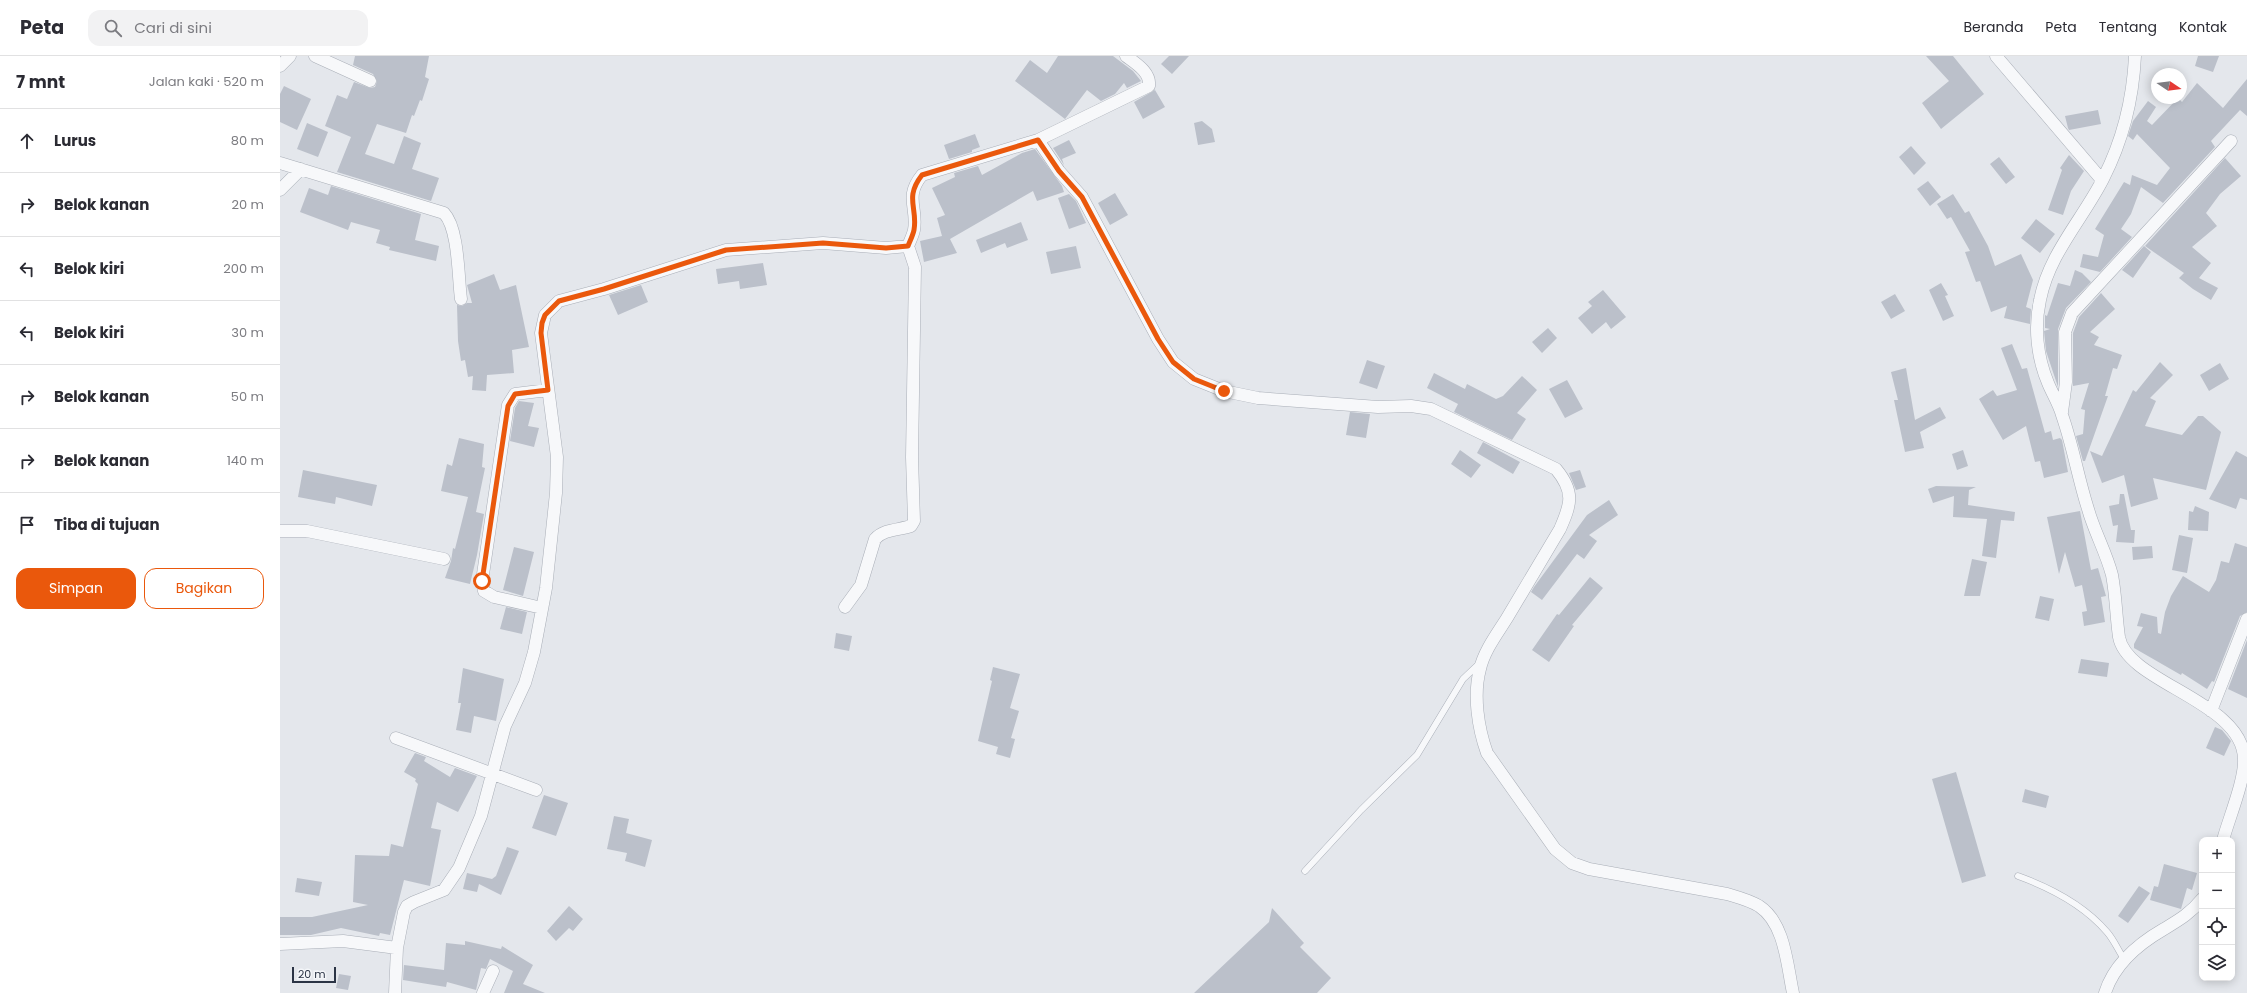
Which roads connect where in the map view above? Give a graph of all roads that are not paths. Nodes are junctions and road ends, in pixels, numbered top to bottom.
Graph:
1 (290, 56) edge
2 (315, 56) edge
3 (1126, 56) edge
4 (1996, 56) edge
5 (2135, 56) edge
6 (280, 66) edge
7 (370, 81) dead end
8 (1038, 140) junction
9 (2231, 141) dead end
10 (280, 163) edge
11 (300, 169) junction
12 (2102, 180) junction
13 (280, 190) edge
14 (908, 246) junction
15 (461, 300) dead end
16 (548, 390) junction
17 (2062, 412) junction
18 (280, 531) edge
19 (444, 559) dead end
20 (845, 607) dead end
21 (542, 608) junction
22 (2247, 619) edge
23 (1482, 661) junction
24 (2210, 711) junction
25 (396, 738) dead end
26 (494, 773) junction
27 (536, 790) dead end
28 (2224, 837) edge
29 (1306, 871) dead end
30 (2018, 876) dead end
31 (2199, 902) edge
32 (280, 944) edge
33 (397, 948) junction
34 (2124, 958) junction
35 (493, 972) dead end
36 (394, 993) edge
37 (483, 993) edge
38 (1793, 993) edge
39 (2105, 993) edge

1 - 6 street
2 - 7 street
3 - 8 street
4 - 12 street
5 - 12 street
8 - 14 street
8 - 23 street
9 - 17 street
10 - 11 street
11 - 13 street
11 - 15 street
12 - 17 street
14 - 16 street
14 - 20 street
16 - 21 street
16 - 21 street
17 - 24 street
18 - 19 street
21 - 26 street
22 - 24 street
23 - 29 lane
23 - 38 street
24 - 28 street
25 - 26 street
26 - 27 street
26 - 33 street
30 - 34 lane
31 - 34 street
32 - 33 street
33 - 36 street
34 - 39 street
35 - 37 street

